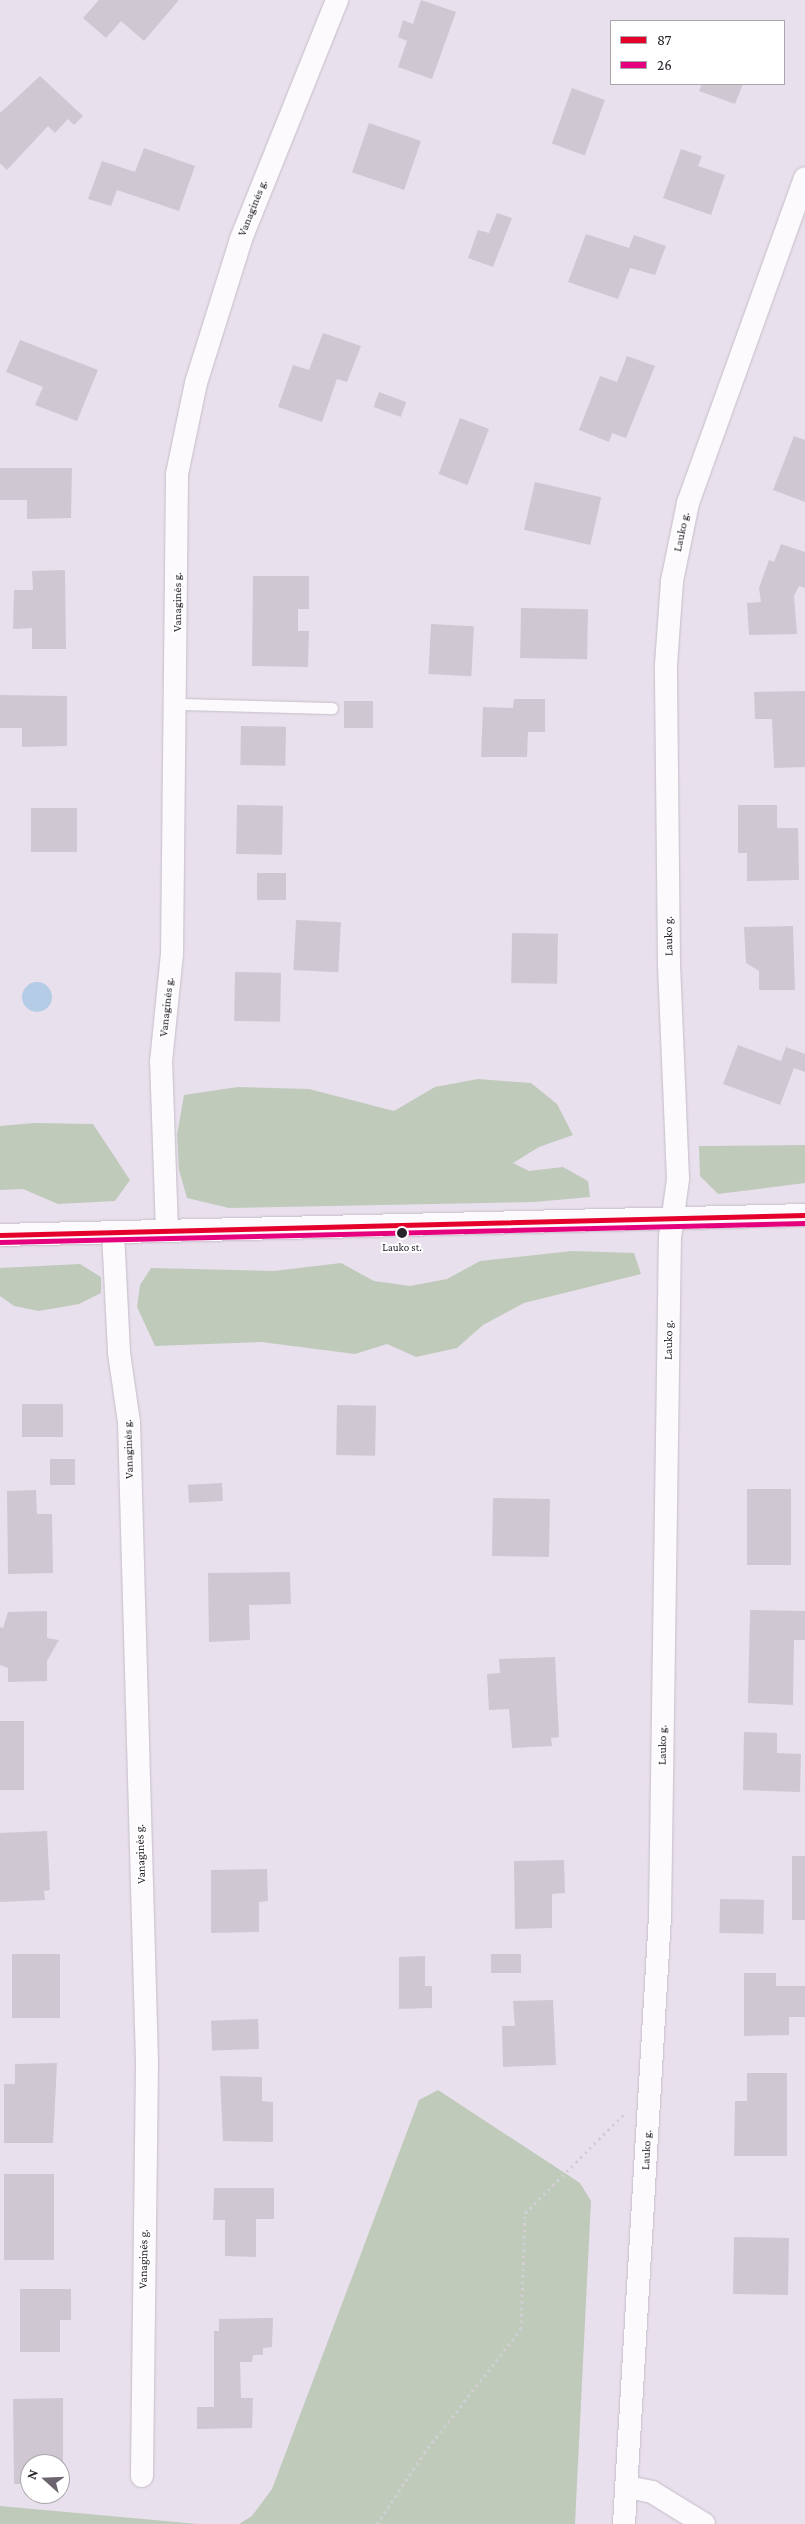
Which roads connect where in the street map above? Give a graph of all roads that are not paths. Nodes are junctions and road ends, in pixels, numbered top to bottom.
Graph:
1 (337, 0) edge
2 (805, 178) edge
3 (178, 704) junction
4 (332, 708) dead end
5 (805, 1215) edge
6 (675, 1218) junction
7 (167, 1231) junction
8 (113, 1234) junction
9 (0, 1235) edge
10 (142, 2476) dead end
11 (627, 2487) junction
12 (624, 2524) edge
13 (704, 2524) edge

1 - 3 street, Vanaginės g.
2 - 6 street, Lauko g.
3 - 4 lane
3 - 7 street, Vanaginės g.
5 - 6 street
6 - 7 street
6 - 11 street, Lauko g.
7 - 8 street
8 - 9 street
8 - 10 street, Vanaginės g.
11 - 12 street, Lauko g.
11 - 13 street

